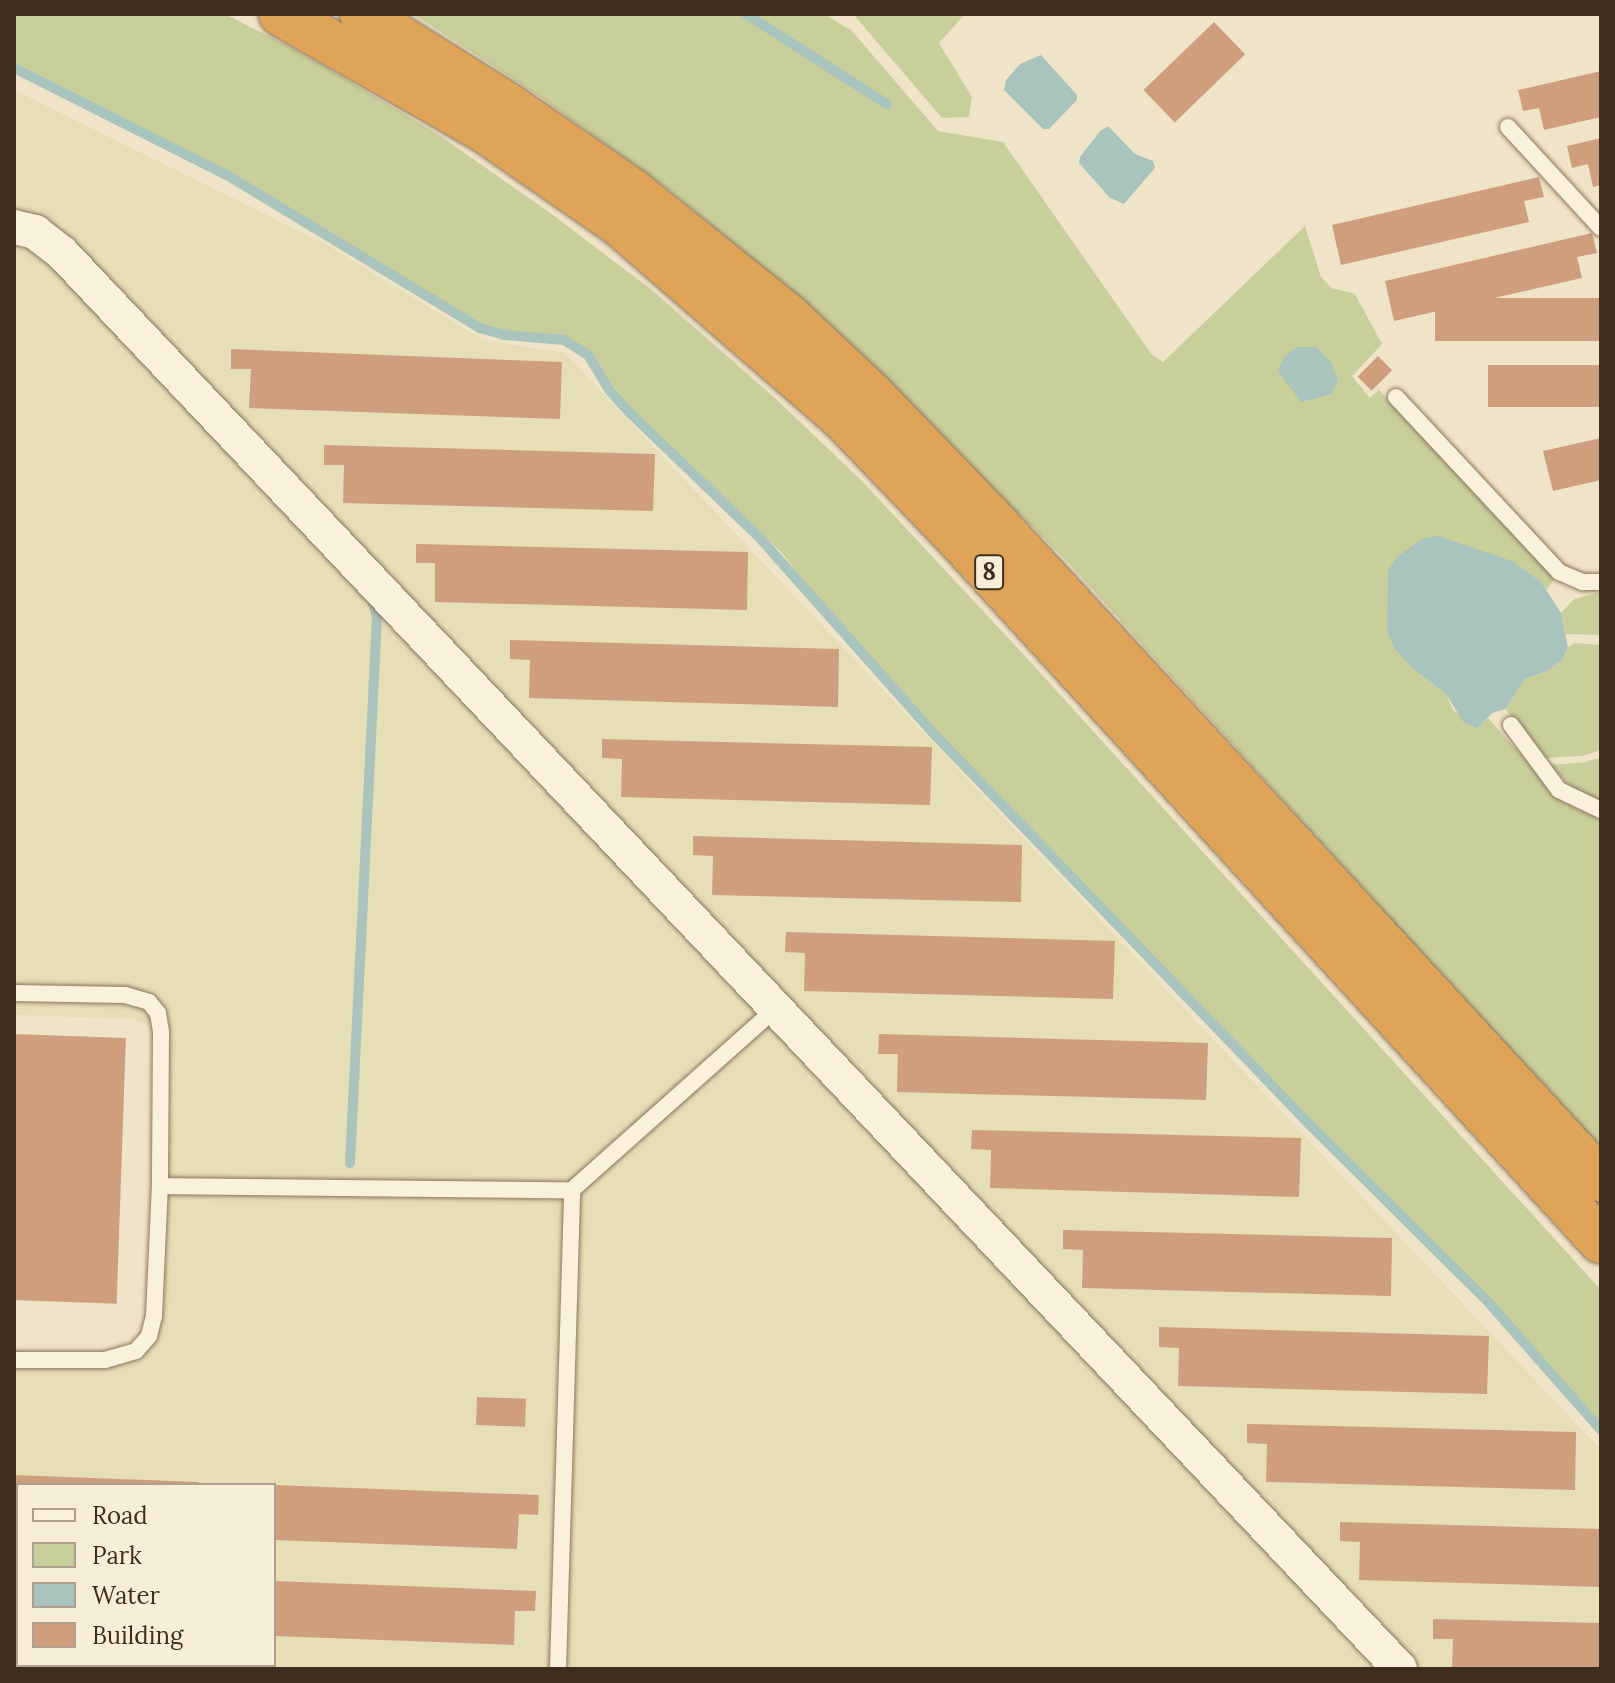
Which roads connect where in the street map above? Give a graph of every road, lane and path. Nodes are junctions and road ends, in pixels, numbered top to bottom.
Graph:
1 (281, 14) edge
2 (362, 14) edge
3 (1508, 127) dead end
4 (14, 227) edge
5 (1601, 228) edge
6 (1396, 397) dead end
7 (1601, 582) edge
8 (1511, 725) dead end
9 (1601, 810) edge
10 (14, 993) edge
11 (775, 1009) junction
12 (1601, 1180) edge
13 (160, 1186) junction
14 (572, 1190) junction
15 (1601, 1241) edge
16 (14, 1360) edge
17 (558, 1669) edge
18 (1400, 1669) edge

1 - 15 highway, 8
2 - 12 highway, 8
3 - 5 lane
4 - 11 street
6 - 7 lane
8 - 9 lane
10 - 13 lane
11 - 14 lane
11 - 18 street
13 - 14 lane
13 - 16 lane
14 - 17 lane

